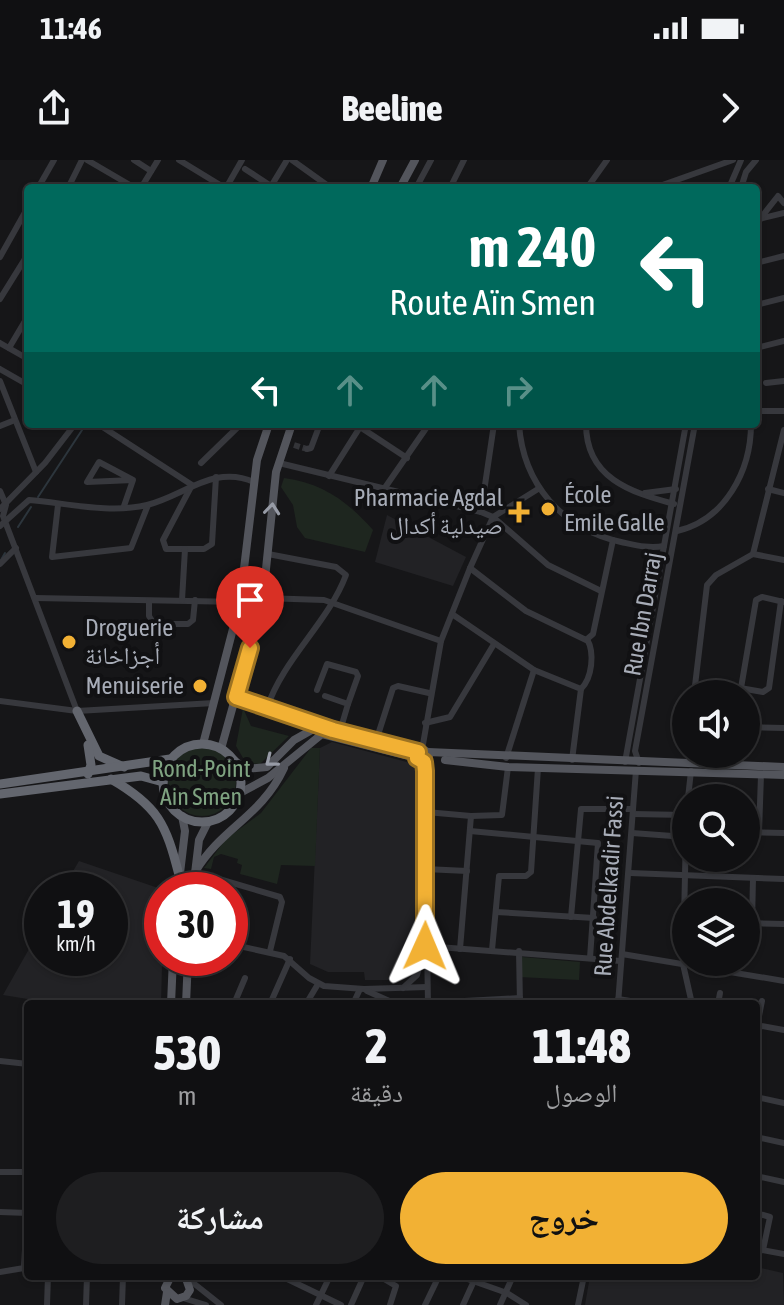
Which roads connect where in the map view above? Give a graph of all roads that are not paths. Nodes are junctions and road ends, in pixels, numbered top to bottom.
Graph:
1 (54, 160) edge
2 (85, 160) edge
3 (134, 160) edge
4 (158, 160) edge
5 (179, 160) edge
6 (289, 160) edge
7 (383, 160) edge
8 (415, 160) edge
9 (431, 160) edge
10 (464, 160) edge
11 (607, 160) edge
12 (738, 160) edge
13 (756, 160) edge
14 (188, 162) edge
15 (241, 163) edge
16 (749, 167) junction
17 (151, 171) junction
18 (681, 178) junction
19 (40, 184) edge
20 (70, 184) edge
21 (130, 184) edge
22 (141, 184) edge
23 (219, 184) edge
24 (228, 184) edge
25 (268, 184) edge
26 (274, 184) edge
27 (325, 184) edge
28 (373, 184) edge
29 (402, 184) edge
30 (418, 184) edge
31 (452, 184) edge
32 (590, 184) edge
33 (665, 184) edge
34 (680, 184) edge
35 (730, 184) edge
36 (742, 184) edge
37 (784, 203) edge
38 (784, 213) edge
39 (24, 214) edge
40 (760, 218) edge
41 (760, 219) edge
42 (784, 256) edge
43 (0, 257) edge
44 (24, 260) edge
45 (760, 262) edge
46 (784, 298) edge
47 (0, 299) edge
48 (760, 304) edge
49 (24, 322) edge
50 (19, 330) junction
51 (24, 333) edge
52 (784, 341) edge
53 (0, 343) edge
54 (760, 347) edge
55 (9, 348) junction
56 (24, 357) edge
57 (0, 369) edge
58 (0, 381) edge
59 (784, 381) edge
60 (24, 383) edge
61 (766, 383) dead end
62 (760, 411) edge
63 (784, 411) edge
64 (15, 420) junction
65 (0, 426) edge
66 (72, 428) edge
67 (104, 428) edge
68 (237, 428) edge
69 (268, 428) edge
70 (291, 428) edge
71 (318, 428) edge
72 (360, 428) edge
73 (364, 428) edge
74 (426, 428) edge
75 (493, 428) edge
76 (520, 428) edge
77 (587, 428) edge
78 (685, 428) edge
79 (694, 428) edge
80 (751, 428) edge
81 (784, 430) edge
82 (307, 449) dead end
83 (407, 458) junction
84 (201, 463) dead end
85 (279, 463) junction
86 (36, 472) junction
87 (329, 476) junction
88 (216, 477) junction
89 (133, 480) junction
90 (254, 482) junction
91 (192, 485) junction
92 (674, 488) junction
93 (384, 489) junction
94 (538, 489) junction
95 (768, 489) junction
96 (683, 490) junction
97 (0, 491) edge
98 (645, 493) junction
99 (784, 493) edge
100 (671, 503) junction
101 (58, 505) junction
102 (148, 505) junction
103 (124, 506) junction
104 (681, 506) junction
105 (481, 512) junction
106 (2, 515) edge
107 (493, 517) junction
108 (677, 531) junction
109 (613, 540) junction
110 (663, 546) junction
111 (16, 548) junction
112 (673, 548) junction
113 (185, 549) junction
114 (653, 549) junction
115 (268, 554) junction
116 (753, 554) junction
117 (661, 556) junction
118 (672, 558) junction
119 (784, 560) edge
120 (0, 564) edge
121 (470, 568) junction
122 (601, 591) junction
123 (35, 598) junction
124 (263, 598) junction
125 (182, 600) junction
126 (195, 600) junction
127 (149, 601) junction
128 (783, 601) edge
129 (240, 602) junction
130 (333, 603) junction
131 (452, 614) junction
132 (648, 630) junction
133 (658, 632) junction
134 (587, 639) junction
135 (441, 641) junction
136 (494, 644) junction
137 (534, 670) junction
138 (696, 680) edge
139 (742, 680) edge
140 (581, 689) junction
141 (317, 690) dead end
142 (760, 692) edge
143 (429, 693) junction
144 (325, 696) dead end
145 (236, 697) junction
146 (0, 701) edge
147 (214, 703) junction
148 (348, 704) junction
149 (267, 708) junction
150 (77, 711) junction
151 (632, 719) junction
152 (641, 720) junction
153 (425, 723) junction
154 (760, 727) edge
155 (784, 728) edge
156 (336, 730) junction
157 (376, 741) junction
158 (203, 744) junction
159 (221, 749) junction
160 (423, 755) junction
161 (170, 759) junction
162 (233, 759) junction
163 (572, 760) junction
164 (507, 762) junction
165 (625, 762) junction
166 (672, 764) edge
167 (285, 765) junction
168 (760, 766) edge
169 (638, 767) junction
170 (784, 767) edge
171 (538, 768) junction
172 (720, 768) edge
173 (127, 769) junction
174 (88, 774) junction
175 (761, 775) junction
176 (784, 775) edge
177 (111, 779) junction
178 (163, 782) junction
179 (0, 784) edge
180 (240, 793) junction
181 (0, 794) edge
182 (760, 796) edge
183 (426, 812) junction
184 (633, 812) junction
185 (672, 814) edge
186 (182, 816) junction
187 (471, 816) junction
188 (208, 822) junction
189 (470, 831) junction
190 (760, 832) edge
191 (632, 833) junction
192 (784, 833) edge
193 (534, 836) junction
194 (672, 836) edge
195 (576, 840) junction
196 (425, 869) junction
197 (467, 871) junction
198 (178, 872) edge
199 (179, 872) edge
200 (195, 872) joint
201 (684, 872) edge
202 (630, 873) junction
203 (684, 875) junction
204 (753, 878) junction
205 (784, 879) edge
206 (248, 888) edge
207 (684, 888) edge
208 (752, 888) edge
209 (496, 912) junction
210 (571, 917) junction
211 (594, 918) junction
212 (760, 923) edge
213 (784, 924) edge
214 (425, 946) junction
215 (248, 947) edge
216 (460, 949) junction
217 (492, 950) junction
218 (270, 951) junction
219 (519, 951) junction
220 (590, 958) junction
221 (622, 958) junction
222 (290, 959) junction
223 (672, 963) edge
224 (172, 976) edge
225 (187, 976) edge
226 (686, 976) edge
227 (754, 976) edge
228 (245, 978) dead end
229 (784, 981) edge
230 (318, 984) junction
231 (427, 987) junction
232 (403, 988) junction
233 (362, 989) junction
234 (720, 993) dead end
235 (171, 1000) edge
236 (186, 1000) edge
237 (236, 1000) edge
238 (272, 1000) edge
239 (308, 1000) edge
240 (355, 1000) edge
241 (387, 1000) edge
242 (428, 1000) edge
243 (520, 1000) edge
244 (618, 1000) edge
245 (691, 1000) edge
246 (719, 1000) edge
247 (762, 1001) dead end
248 (760, 1011) edge
249 (760, 1026) edge
250 (784, 1030) edge
251 (0, 1061) edge
252 (24, 1064) edge
253 (760, 1098) edge
254 (784, 1103) edge
255 (760, 1138) edge
256 (784, 1143) edge
257 (0, 1172) edge
258 (24, 1172) edge
259 (760, 1177) edge
260 (784, 1182) edge
261 (0, 1212) edge
262 (24, 1213) edge
263 (760, 1214) edge
264 (760, 1249) edge
265 (784, 1254) edge
266 (24, 1268) edge
267 (0, 1272) edge
268 (48, 1280) edge
269 (87, 1280) edge
270 (123, 1280) edge
271 (168, 1280) edge
272 (187, 1280) edge
273 (190, 1280) edge
274 (295, 1280) edge
275 (328, 1280) edge
276 (362, 1280) edge
277 (386, 1280) edge
278 (437, 1280) edge
279 (467, 1280) edge
280 (512, 1280) edge
281 (583, 1280) edge
282 (473, 1283) junction
283 (167, 1292) junction
284 (507, 1293) junction
285 (320, 1295) junction
286 (182, 1301) edge
287 (47, 1305) edge
288 (86, 1305) edge
289 (122, 1305) edge
290 (165, 1305) edge
291 (206, 1305) edge
292 (221, 1305) edge
293 (316, 1305) edge
294 (341, 1305) edge
295 (351, 1305) edge
296 (390, 1305) edge
297 (425, 1305) edge
298 (463, 1305) edge
299 (500, 1305) edge
300 (526, 1305) edge
301 (578, 1305) edge

1 - 19 street
2 - 20 street
2 - 21 street
3 - 17 street
4 - 17 street
5 - 14 street
6 - 26 street
6 - 27 street
7 - 28 main road
8 - 29 main road
9 - 30 street
10 - 31 street
11 - 32 street
12 - 16 street
12 - 18 street
12 - 35 street
13 - 16 street
14 - 23 street
15 - 24 street
15 - 25 street
16 - 36 street
17 - 22 street
18 - 33 street
18 - 34 street
37 - 40 street
38 - 41 street
39 - 43 street
42 - 45 street
44 - 47 street
46 - 48 street
49 - 50 street
50 - 51 street
50 - 55 street
52 - 54 street
53 - 55 street
55 - 56 street
57 - 60 street
58 - 64 street
59 - 61 street
62 - 63 street
64 - 65 street
64 - 86 street
66 - 86 street
67 - 91 street
68 - 84 street
69 - 90 main road
70 - 85 main road
71 - 82 street
72 - 87 street
73 - 83 street
74 - 83 street
75 - 105 street
76 - 94 street
77 - 98 street
78 - 92 street, Rue Ibn Darraj
79 - 96 street, Rue Ibn Darraj
80 - 108 street
81 - 95 street
83 - 93 street
85 - 87 street
115 -> 85 main road
86 - 106 street
87 - 93 street
88 - 90 street
88 - 91 street
88 - 113 street
89 - 89 street
89 - 103 street
90 - 129 main road
91 - 102 street
91 - 113 street
92 - 96 street
92 - 98 street
92 - 100 street, Rue Ibn Darraj
93 - 105 street
94 - 107 street
94 - 109 street
95 - 99 street
95 - 116 street
96 - 104 street, Rue Ibn Darraj
97 - 106 street
98 - 100 street
100 - 104 street
100 - 110 street, Rue Ibn Darraj
101 - 102 street
101 - 103 street
101 - 106 street
102 - 103 street
104 - 108 street, Rue Ibn Darraj
105 - 107 street
106 - 111 street
107 - 121 street
107 - 122 street
108 - 112 street, Rue Ibn Darraj
109 - 114 street
109 - 122 street
110 - 112 street
110 - 114 street
110 - 117 street, Rue Ibn Darraj
111 - 120 street
111 - 123 street
112 - 118 street, Rue Ibn Darraj
113 - 125 street
114 - 117 street
115 - 124 main road
115 - 130 street
116 - 119 street
116 - 138 street
117 - 118 street
117 - 132 street, Rue Ibn Darraj
118 - 133 street, Rue Ibn Darraj
121 - 131 street
121 - 134 street
122 - 134 street
123 - 127 street
123 - 150 street
124 - 130 street
124 - 145 main road
125 - 126 street
125 - 127 street
126 - 127 street
126 - 129 street
128 - 139 street
128 - 142 street
129 - 147 main road
130 - 135 street
130 - 149 street
131 - 135 street
131 - 136 street
132 - 133 street
132 - 151 street, Rue Ibn Darraj
133 - 152 street, Rue Ibn Darraj
134 - 140 street
135 - 143 street
136 - 137 street
136 - 153 street
137 - 140 street
137 - 164 street
140 - 163 street
141 - 148 street
143 - 153 street
143 - 157 street
144 - 148 street
145 - 149 street
145 - 159 main road
146 - 150 street
147 - 150 street
147 - 158 main road
148 - 156 street
149 - 156 street
150 - 173 highway
150 - 174 highway
151 - 152 street
151 - 165 street, Rue Ibn Darraj
152 - 169 street, Rue Ibn Darraj
153 - 160 street
154 - 155 street
156 - 157 main road
156 -> 162 main road
157 - 160 main road
158 - 159 highway
158 - 161 highway
159 - 162 highway
160 - 164 main road
160 - 167 main road
160 - 183 street
161 - 173 highway
161 - 178 highway
162 - 180 highway
163 - 164 main road
163 - 165 main road
164 - 171 main road
164 - 187 street
165 - 169 main road
166 - 169 main road
167 - 180 main road
167 - 200 main road
168 - 170 main road
169 - 171 main road
169 - 184 street, Rue Abdelkadir Fassi
171 - 193 street
172 - 175 main road
173 - 174 highway
174 - 179 highway
175 - 176 main road
175 - 182 street
177 - 178 highway
177 - 181 highway
177 - 198 highway
178 - 186 highway
180 - 188 highway
183 - 187 street
183 - 196 street
184 - 185 street
184 - 191 street, Rue Abdelkadir Fassi
184 - 195 street
186 - 188 highway
186 - 199 main road
187 - 189 street
188 - 200 main road
189 - 193 street
189 - 197 street
190 - 192 street
191 - 194 street
191 - 202 street, Rue Abdelkadir Fassi
193 - 195 street
193 - 209 street
195 - 210 street
195 - 211 street
196 - 197 street
196 - 214 street
197 - 216 street
201 - 203 street
202 - 203 street
202 - 221 street, Rue Abdelkadir Fassi
203 - 204 street
203 - 207 street
204 - 205 street
204 - 208 street
206 - 218 street
209 - 210 street
209 - 217 street
210 - 211 street
211 - 220 street
212 - 213 street
214 - 216 street
214 - 231 street
214 - 232 street
215 - 218 street
216 - 217 street
217 - 219 street
218 - 222 street
219 - 220 street
219 - 243 street
220 - 221 street
221 - 223 street
221 - 244 street, Rue Abdelkadir Fassi
222 - 230 street
222 - 238 street
224 - 235 main road
225 - 236 main road
226 - 245 street
227 - 229 street
228 - 237 street
230 - 233 street
230 - 239 street
231 - 232 street
231 - 242 street
232 - 233 street
233 - 240 street
233 - 241 street
234 - 246 street
247 - 248 street
249 - 250 street
251 - 252 street
253 - 254 street
255 - 256 street
257 - 258 street
259 - 260 street
261 - 262 street
263 - 264 street
264 - 265 street
266 - 267 street
268 - 287 street
269 - 288 street
270 - 289 street
271 - 283 main road
272 - 286 main road
273 - 292 street
274 - 285 street
275 - 285 street
276 - 295 street
277 - 296 street
278 - 297 street
279 - 282 street
280 - 284 street
281 - 301 street
282 - 284 street
282 - 298 street
283 - 286 main road
283 - 290 main road
284 - 299 street
284 - 300 street
285 - 293 street
285 - 294 street
286 - 291 street

